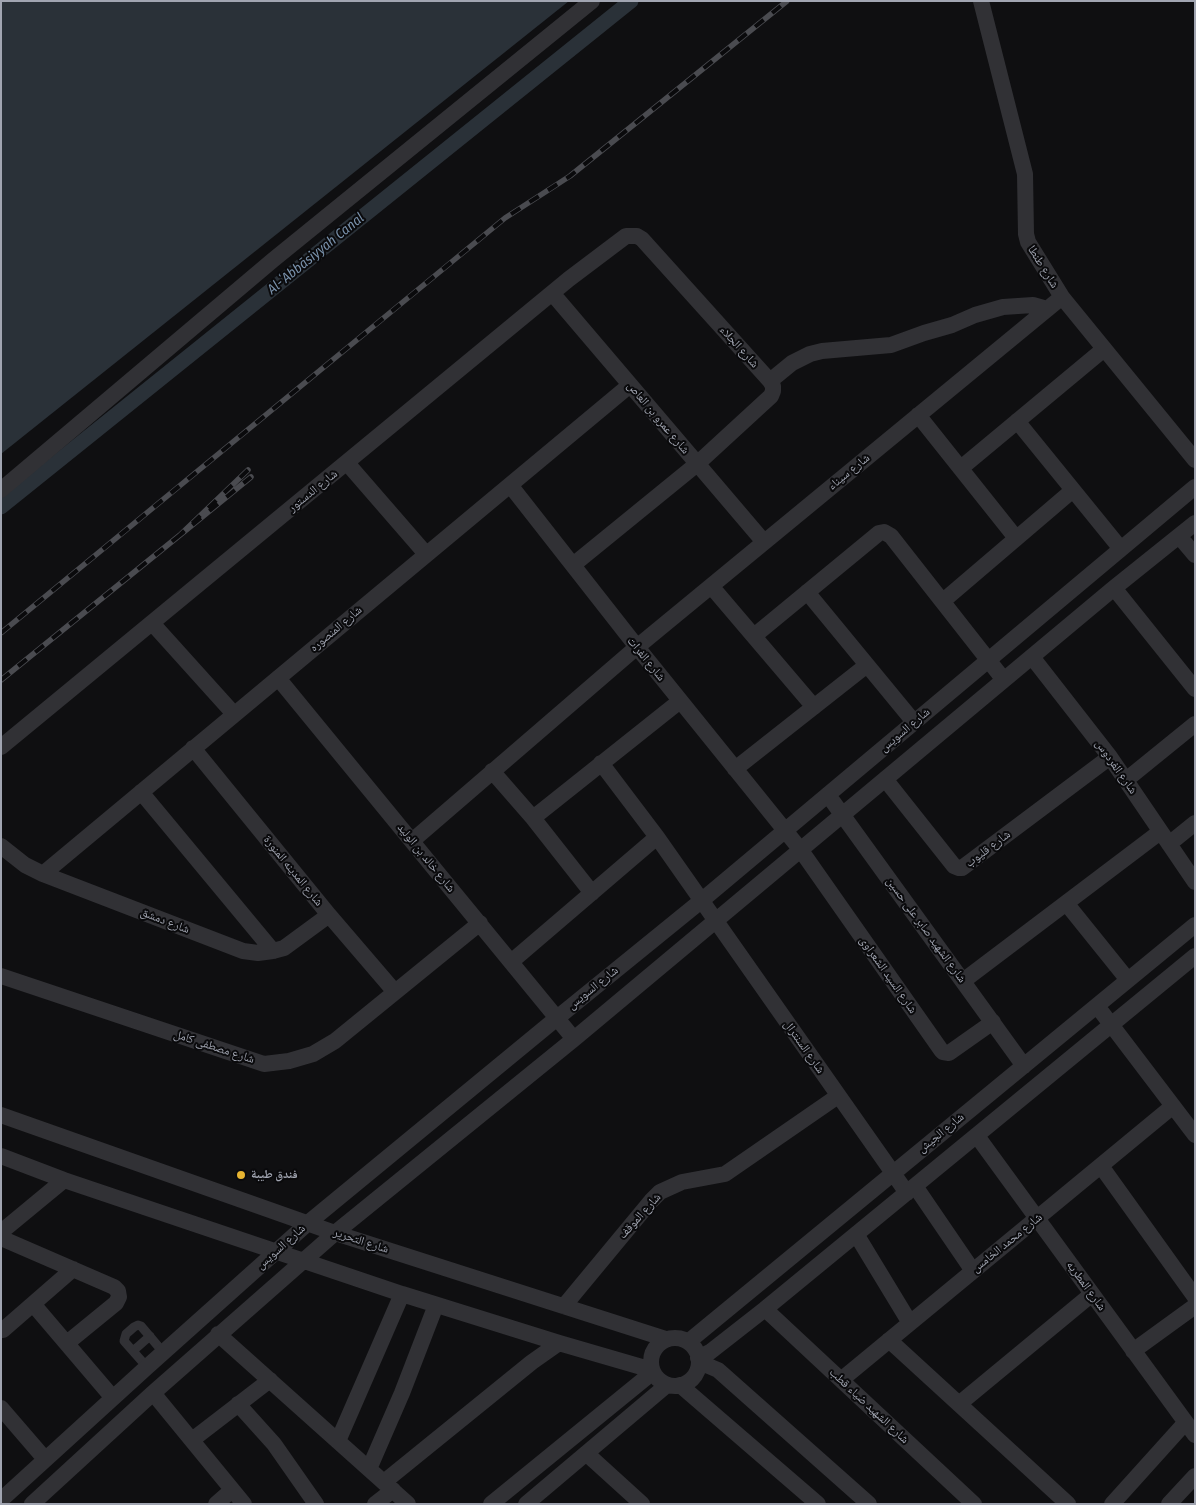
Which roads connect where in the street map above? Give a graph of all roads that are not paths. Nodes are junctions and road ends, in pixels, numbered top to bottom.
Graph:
1 (592, 1) edge
2 (981, 1) edge
3 (626, 236) joint
4 (552, 293) junction
5 (1062, 297) junction
6 (1046, 310) junction
7 (1104, 349) junction
8 (770, 381) junction
9 (630, 385) junction
10 (918, 415) junction
11 (1017, 421) junction
12 (1195, 460) edge
13 (347, 463) junction
14 (697, 464) junction
15 (961, 468) junction
16 (510, 485) junction
17 (1195, 487) edge
18 (1, 490) edge
19 (1073, 490) junction
20 (1195, 523) edge
21 (1179, 536) junction
22 (1016, 538) junction
23 (764, 542) junction
24 (1121, 549) junction
25 (426, 554) junction
26 (1195, 555) edge
27 (573, 565) junction
28 (711, 586) junction
29 (1114, 588) junction
30 (807, 592) junction
31 (943, 601) junction
32 (152, 623) junction
33 (754, 636) junction
34 (637, 647) junction
35 (1032, 657) junction
36 (988, 660) junction
37 (867, 665) junction
38 (278, 678) junction
39 (1004, 680) junction
40 (1195, 689) edge
41 (680, 700) junction
42 (814, 707) junction
43 (234, 714) junction
44 (914, 722) junction
45 (1195, 724) edge
46 (1, 747) edge
47 (193, 748) junction
48 (1110, 757) junction
49 (601, 763) junction
50 (735, 769) junction
51 (492, 772) junction
52 (885, 779) junction
53 (1126, 780) junction
54 (141, 792) junction
55 (828, 795) junction
56 (842, 814) junction
57 (533, 818) junction
58 (1195, 824) edge
59 (785, 830) junction
60 (657, 837) junction
61 (1165, 838) junction
62 (412, 841) junction
63 (1, 846) edge
64 (800, 850) junction
65 (43, 874) junction
66 (1195, 882) edge
67 (592, 893) junction
68 (701, 900) junction
69 (1066, 903) junction
70 (329, 915) junction
71 (715, 920) junction
72 (480, 924) junction
73 (1195, 925) edge
74 (273, 952) junction
75 (1195, 956) edge
76 (511, 962) junction
77 (1, 976) edge
78 (1128, 980) junction
79 (963, 981) junction
80 (396, 992) junction
81 (1097, 1006) junction
82 (556, 1018) junction
83 (993, 1022) junction
84 (1111, 1025) junction
85 (574, 1039) junction
86 (1024, 1066) junction
87 (838, 1096) junction
88 (1173, 1106) junction
89 (1, 1116) edge
90 (1195, 1135) edge
91 (976, 1136) junction
92 (1, 1156) edge
93 (1101, 1166) junction
94 (893, 1173) junction
95 (64, 1180) junction
96 (911, 1190) junction
97 (1037, 1219) junction
98 (308, 1223) junction
99 (1, 1232) edge
100 (335, 1233) junction
101 (856, 1234) junction
102 (1, 1238) edge
103 (276, 1252) junction
104 (303, 1261) junction
105 (72, 1269) junction
106 (973, 1271) junction
107 (402, 1294) junction
108 (1092, 1294) junction
109 (1195, 1297) edge
110 (33, 1304) junction
111 (436, 1305) junction
112 (564, 1306) junction
113 (1195, 1306) edge
114 (764, 1309) junction
115 (910, 1323) junction
116 (3, 1330) dead end
117 (218, 1334) junction
118 (150, 1336) junction
119 (666, 1339) junction
120 (889, 1340) junction
121 (688, 1342) junction
122 (66, 1343) junction
123 (559, 1344) junction
124 (133, 1350) junction
125 (1133, 1351) junction
126 (164, 1352) junction
127 (699, 1360) junction
128 (147, 1367) junction
129 (179, 1370) junction
130 (652, 1371) junction
131 (270, 1380) junction
132 (841, 1380) junction
133 (674, 1385) junction
134 (152, 1393) junction
135 (113, 1398) junction
136 (238, 1404) junction
137 (959, 1404) junction
138 (1, 1408) edge
139 (1190, 1429) edge
140 (192, 1440) junction
141 (338, 1441) junction
142 (587, 1454) junction
143 (45, 1459) junction
144 (370, 1469) junction
145 (1195, 1476) edge
146 (388, 1486) junction
147 (232, 1490) junction
148 (1, 1500) edge
149 (32, 1504) edge
150 (216, 1504) edge
151 (244, 1504) edge
152 (316, 1504) edge
153 (375, 1504) edge
154 (408, 1504) edge
155 (491, 1504) edge
156 (526, 1504) edge
157 (642, 1504) edge
158 (818, 1504) edge
159 (869, 1504) edge
160 (974, 1504) edge
161 (1068, 1504) edge
162 (1112, 1504) edge
163 (1168, 1504) edge

1 - 18 street
2 - 5 street, شارع طنطا
3 - 4 street, شارع الدستور
3 - 8 street, شارع الجلاء
4 - 9 street, شارع عمرو بن العاص
4 - 13 street, شارع الدستور
5 - 6 street, شارع سيناء
5 - 7 street, شارع طنطا
6 - 8 street
6 - 10 street, شارع سيناء
7 - 11 street
7 - 12 street, شارع طنطا
8 - 14 street
9 - 14 street, شارع عمرو بن العاص
9 - 16 street, شارع المنصوره
10 - 15 street
10 - 23 street, شارع سيناء
11 - 15 street
11 - 19 street
13 - 25 street
13 - 32 street, شارع الدستور
14 - 23 street, شارع عمرو بن العاص
14 - 27 street
15 - 22 street
16 - 25 street, شارع المنصوره
16 - 27 street, شارع الفرات
17 - 24 street, شارع السويس
19 - 22 street
19 - 24 street
20 - 21 street, شارع السويس
21 - 26 street
21 - 29 street, شارع السويس
22 - 31 street
23 - 28 street, شارع سيناء
24 - 36 street, شارع السويس
25 - 38 street, شارع المنصوره
27 - 34 street, شارع الفرات
28 - 33 street
28 - 34 street, شارع سيناء
29 - 35 street, شارع السويس
29 - 40 street
30 - 31 street
30 - 33 street
30 - 37 street
31 - 36 street
32 - 43 street
32 - 46 street, شارع الدستور
33 - 42 street
34 - 41 street, شارع الفرات
34 - 51 street, شارع سيناء
35 - 39 street, شارع السويس
35 - 48 street, شارع الفردوس
36 - 39 street
36 - 44 street, شارع السويس
37 - 42 street
37 - 44 street
38 - 43 street, شارع المنصوره
38 - 62 street, شارع خالد بن الوليد
39 - 52 street, شارع السويس
41 - 49 street
41 - 50 street, شارع الفرات
42 - 50 street
43 - 47 street, شارع المنصوره
44 - 55 street, شارع السويس
45 - 53 street
47 - 54 street, شارع المنصوره
47 - 70 street, شارع المدينه المنورة
48 - 52 street, شارع قليوب
48 - 53 street, شارع الفردوس
49 - 57 street
49 - 60 street, شارع السنترال
50 - 59 street, شارع الفرات
51 - 57 street
51 - 62 street, شارع سيناء
52 - 56 street, شارع السويس
53 - 61 street, شارع الفردوس
54 - 65 street, شارع المنصوره
54 - 74 street
55 - 56 street, شارع الشهيد صابر على حسين
55 - 59 street, شارع السويس
56 - 64 street, شارع السويس
56 - 79 street, شارع الشهيد صابر على حسين
57 - 67 street
58 - 61 street
59 - 64 street, شارع السيد الشعراوى
59 - 68 street, شارع السويس
60 - 67 street
60 - 68 street, شارع السنترال
61 - 66 street, شارع الفردوس
61 - 69 street
62 - 72 street, شارع خالد بن الوليد
63 - 65 street, شارع دمشق
64 - 71 street, شارع السويس
64 - 83 street, شارع السيد الشعراوى
65 - 74 street, شارع دمشق
67 - 76 street
68 - 71 street, شارع السنترال
68 - 82 street, شارع السويس
69 - 78 street
69 - 79 street
70 - 74 street, شارع دمشق
70 - 80 street, شارع المدينه المنورة
71 - 85 street, شارع السويس
71 - 87 street, شارع السنترال
72 - 76 street, شارع خالد بن الوليد
72 - 80 street, شارع مصطفى كامل
73 - 78 street, شارع الجيش
75 - 84 street, شارع الجيش
76 - 82 street, شارع خالد بن الوليد
77 - 80 street, شارع مصطفى كامل
78 - 81 street, شارع الجيش
79 - 83 street, شارع الشهيد صابر على حسين
81 - 84 street
81 - 86 street, شارع الجيش
82 - 85 street, شارع خالد بن الوليد
82 - 98 street, شارع السويس
83 - 86 street, شارع الشهيد صابر على حسين
84 - 88 street
84 - 91 street, شارع الجيش
85 - 100 street, شارع السويس
86 - 94 street, شارع الجيش
87 - 94 street, شارع السنترال
87 - 112 street, شارع الموقف
88 - 90 street
88 - 93 street, شارع محمد الخامس
89 - 98 street, شارع التحرير
91 - 96 street, شارع الجيش
91 - 97 street, شارع المطريه
92 - 95 street
93 - 97 street, شارع محمد الخامس
93 - 109 street
94 - 96 street, شارع السنترال
94 - 121 street, شارع الجيش
95 - 99 street
95 - 103 street
96 - 101 street, شارع الجيش
96 - 106 street, شارع السنترال
97 - 106 street, شارع محمد الخامس
97 - 108 street, شارع المطريه
98 - 100 street, شارع التحرير
98 - 103 street, شارع السويس
100 - 104 street, شارع السويس
100 - 112 street, شارع التحرير
101 - 114 street, شارع الجيش
101 - 115 street
102 - 105 street
103 - 104 street
103 - 126 street, شارع السويس
104 - 107 street
104 - 117 street, شارع السويس
105 - 110 street
105 - 122 street
106 - 115 street, شارع محمد الخامس
107 - 111 street
107 - 141 street
108 - 125 street, شارع المطريه
108 - 137 street
110 - 116 street
110 - 122 street
111 - 123 street
111 - 144 street
112 - 119 street, شارع التحرير
113 - 125 street
114 - 127 street, شارع الجيش
114 - 132 street, شارع الشهيد ضياء قطب
115 - 120 street, شارع محمد الخامس
117 - 129 street, شارع السويس
117 - 131 street
118 - 124 lane
118 - 124 lane
118 - 126 lane
119 - 121 street
119 - 130 street
120 - 132 street, شارع محمد الخامس
120 - 137 street
121 - 127 street
122 - 135 street
123 - 130 street
123 - 146 street
124 - 128 lane
125 - 139 street, شارع المطريه
126 - 128 street, شارع السويس
126 - 129 street
127 - 133 street, شارع الجيش
127 - 159 street
128 - 135 street, شارع السويس
129 - 134 street, شارع السويس
130 - 133 street
130 - 155 street
131 - 136 street
131 - 141 street
132 - 160 street, شارع الشهيد ضياء قطب
133 - 142 street, شارع الجيش
133 - 158 street
134 - 140 street
134 - 149 street, شارع السويس
135 - 143 street, شارع السويس
136 - 140 street
136 - 152 street
137 - 161 street
138 - 143 street
139 - 162 street
140 - 147 street
141 - 144 street
142 - 156 street, شارع الجيش
142 - 157 street
143 - 148 street, شارع السويس
144 - 146 street
145 - 163 street
146 - 153 street
146 - 154 street
147 - 150 street
147 - 151 street

